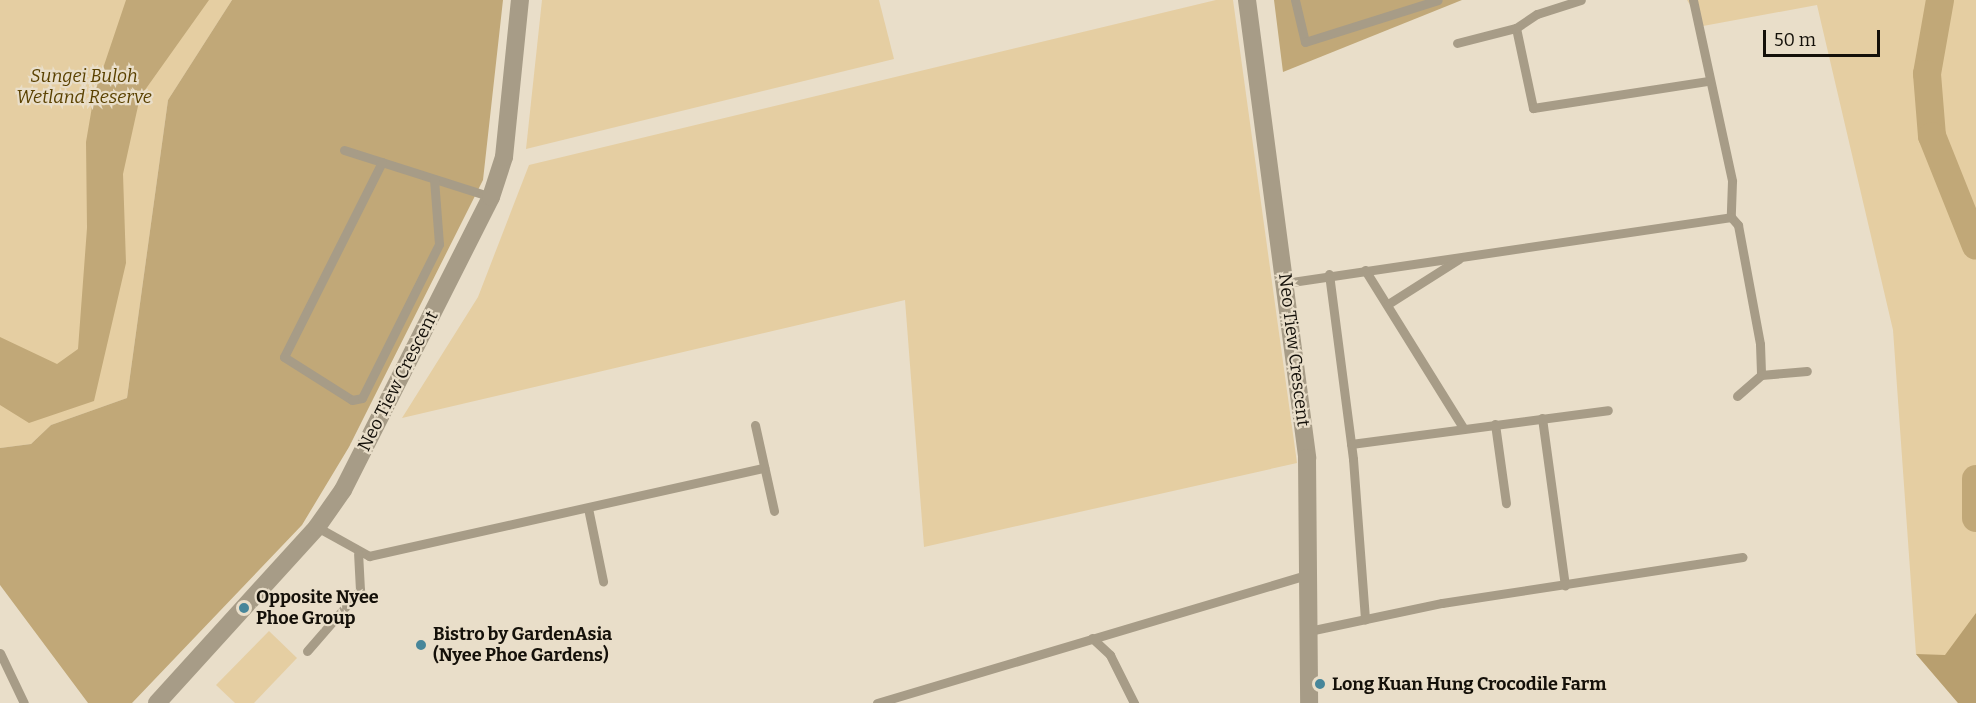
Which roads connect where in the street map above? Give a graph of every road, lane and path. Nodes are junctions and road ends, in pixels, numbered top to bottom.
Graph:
1 (520, 0) edge
2 (1247, 0) edge
3 (1295, 0) edge
4 (1438, 0) edge
5 (1581, 0) edge
6 (1693, 0) edge
7 (1516, 28) junction
8 (1457, 43) dead end
9 (1707, 81) junction
10 (344, 150) dead end
11 (382, 162) junction
12 (434, 179) junction
13 (491, 197) junction
14 (1731, 217) junction
15 (1461, 257) junction
16 (1365, 270) junction
17 (1329, 274) junction
18 (1285, 283) junction
19 (1388, 304) junction
20 (1807, 371) dead end
21 (1761, 375) junction
22 (1737, 396) dead end
23 (1608, 410) dead end
24 (1542, 418) junction
25 (1495, 424) junction
26 (755, 425) dead end
27 (1464, 429) junction
28 (1351, 444) junction
29 (764, 468) junction
30 (1506, 503) dead end
31 (588, 508) junction
32 (774, 511) dead end
33 (317, 527) junction
34 (358, 554) junction
35 (1743, 557) dead end
36 (1310, 573) junction
37 (603, 581) dead end
38 (1565, 585) junction
39 (1365, 620) junction
40 (1309, 631) junction
41 (1092, 639) junction
42 (306, 651) dead end
43 (0, 653) edge
44 (24, 703) edge
45 (157, 703) edge
46 (877, 703) edge
47 (1134, 703) edge
48 (1309, 703) edge

1 - 13 street, Neo Tiew Crescent
2 - 18 street, Neo Tiew Crescent
3 - 4 lane
5 - 7 lane
6 - 9 lane
7 - 8 lane
7 - 9 lane
9 - 14 lane
10 - 11 lane
11 - 12 lane
11 - 12 lane
12 - 13 lane
13 - 33 street, Neo Tiew Crescent
14 - 15 lane
14 - 21 lane
15 - 16 lane
15 - 19 lane
16 - 17 lane
16 - 19 lane
17 - 18 lane
17 - 28 lane
18 - 36 street, Neo Tiew Crescent
19 - 27 lane
20 - 21 lane
21 - 22 lane
23 - 24 lane
24 - 25 lane
24 - 38 lane
25 - 27 lane
25 - 30 lane
26 - 29 lane
27 - 28 lane
28 - 39 lane
29 - 31 lane
29 - 32 lane
31 - 34 lane
31 - 37 lane
33 - 34 lane
33 - 45 street, Neo Tiew Crescent
34 - 42 lane
35 - 38 lane
36 - 40 street, Neo Tiew Crescent
36 - 41 lane
38 - 39 lane
39 - 40 lane
40 - 48 street, Neo Tiew Crescent
41 - 46 lane
41 - 47 lane
43 - 44 lane

